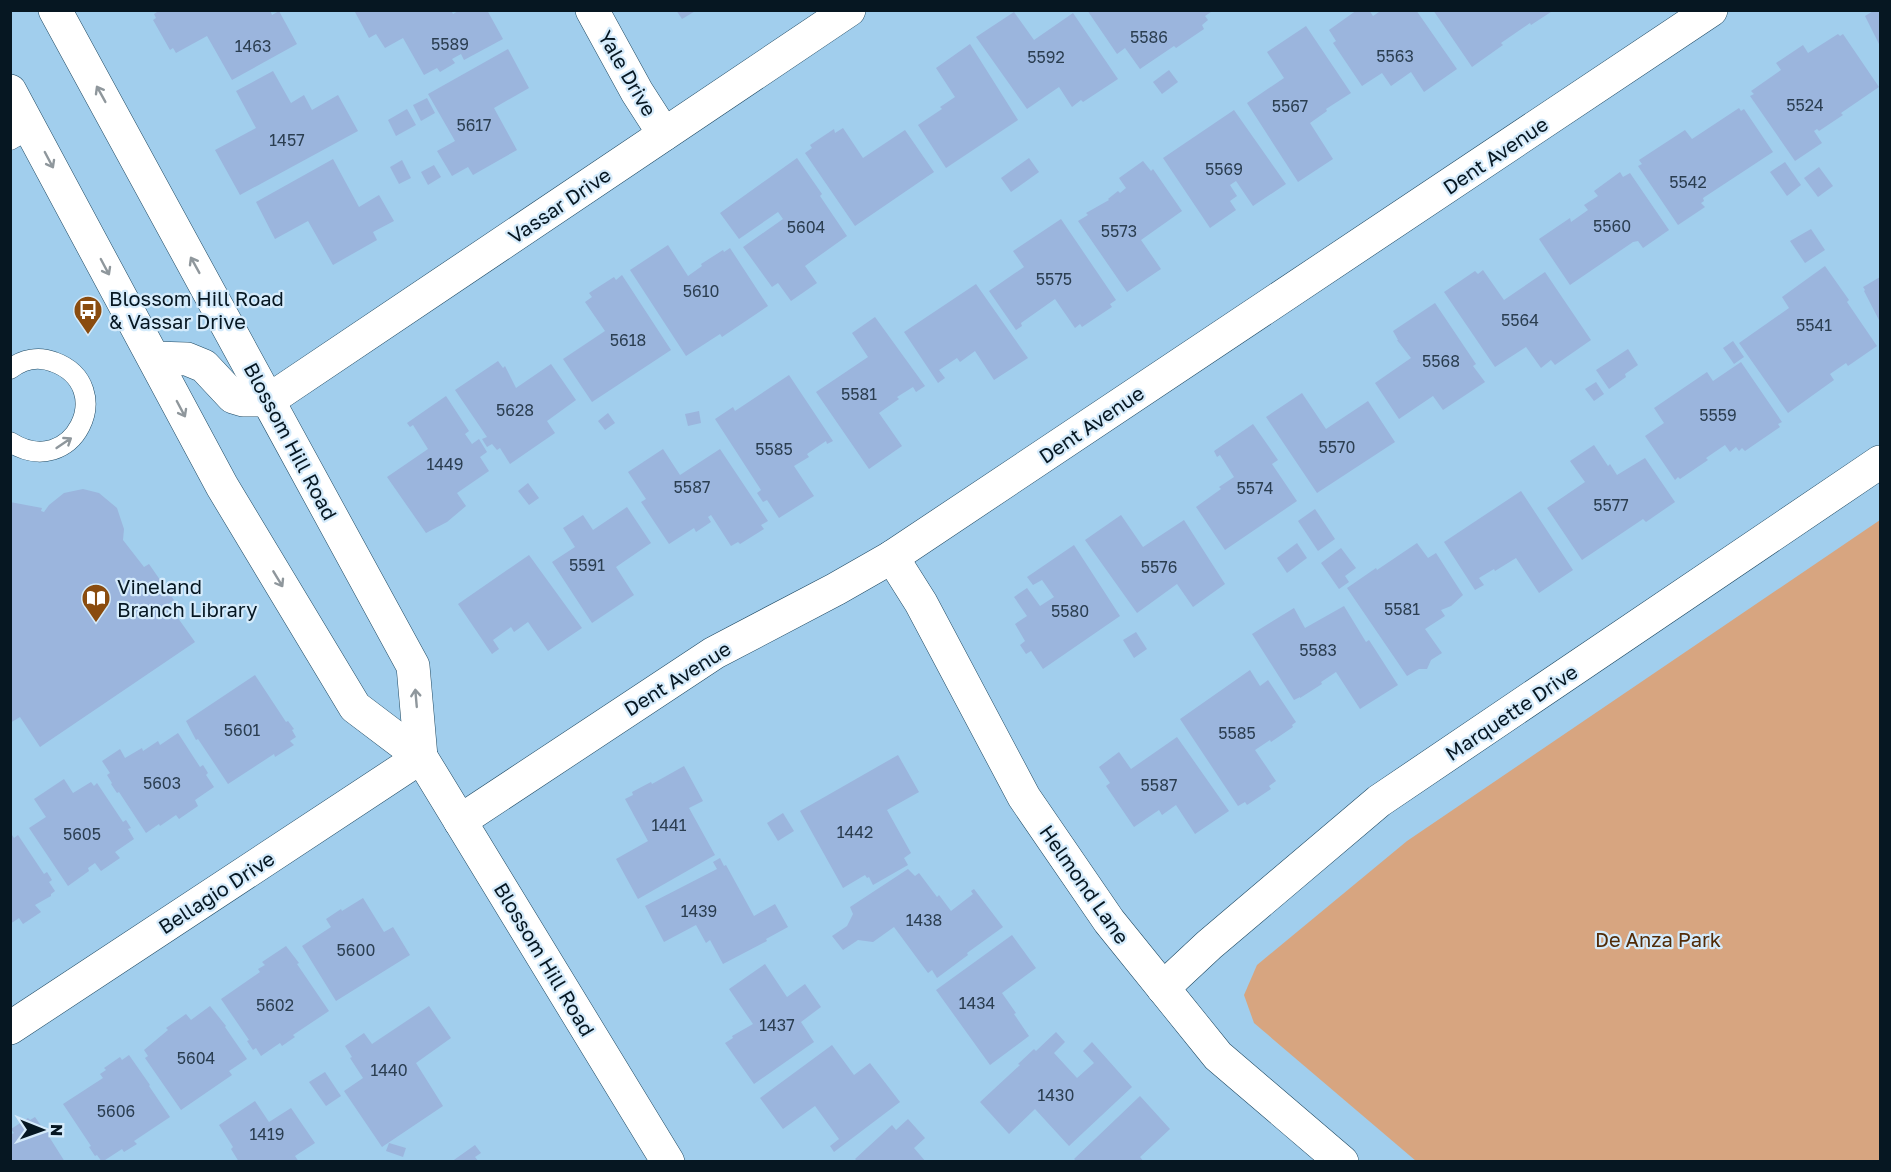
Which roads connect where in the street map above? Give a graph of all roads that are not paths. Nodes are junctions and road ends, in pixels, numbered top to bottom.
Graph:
1 (55, 10) edge
2 (592, 10) edge
3 (849, 10) edge
4 (1711, 10) edge
5 (10, 90) edge
6 (21, 134) edge
7 (664, 134) junction
8 (154, 358) junction
9 (12, 362) edge
10 (269, 400) junction
11 (10, 442) edge
12 (1881, 462) edge
13 (892, 557) junction
14 (422, 757) junction
15 (460, 821) junction
16 (1163, 988) junction
17 (10, 1028) edge
18 (668, 1161) edge
19 (1342, 1161) edge

10 -> 1 street, Blossom Hill Road
2 - 7 street, Yale Drive
3 - 7 street, Vassar Drive
4 - 13 street, Dent Avenue
5 - 6 street, Blossom Hill Road
6 -> 8 street, Blossom Hill Road
7 - 10 street, Vassar Drive
8 - 10 street
8 -> 14 street, Blossom Hill Road
11 -> 9 lane
14 -> 10 street, Blossom Hill Road
12 - 16 street, Marquette Drive
13 - 15 street, Dent Avenue
13 - 16 street, Helmond Lane
14 - 15 street, Blossom Hill Road
14 - 17 street, Bellagio Drive
15 - 18 street, Blossom Hill Road
16 - 19 street, Helmond Lane

